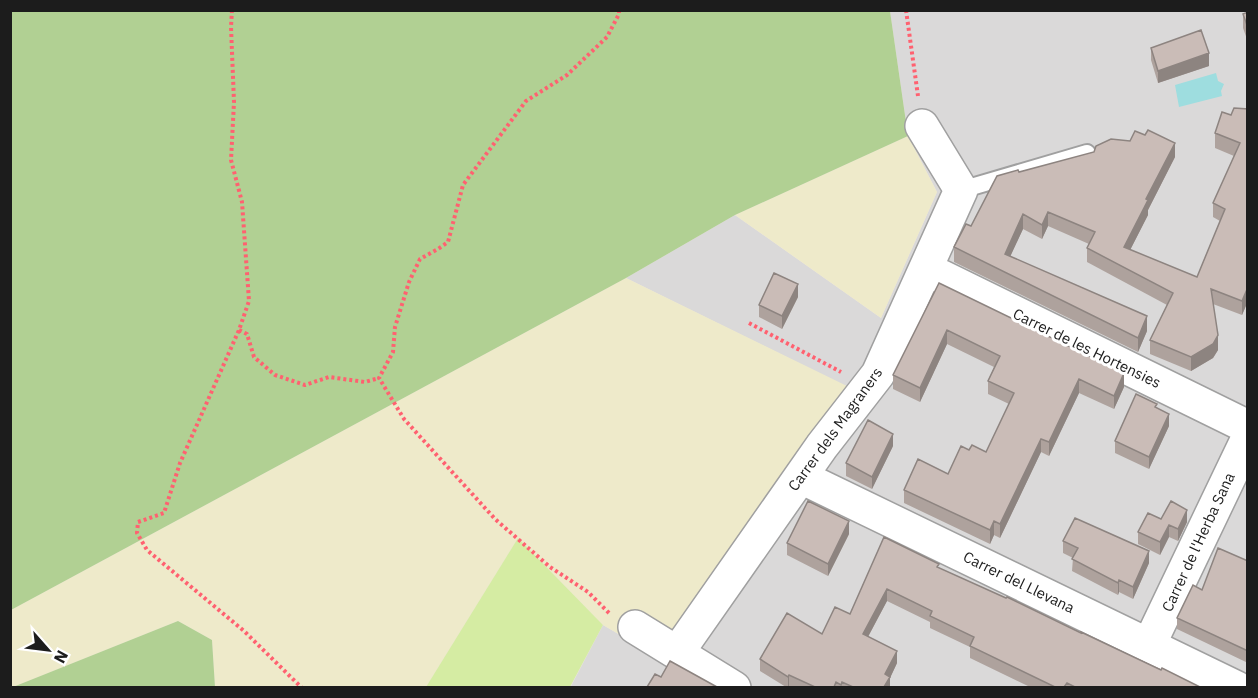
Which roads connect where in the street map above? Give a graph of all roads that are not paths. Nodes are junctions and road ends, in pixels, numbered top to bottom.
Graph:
1 (922, 126) road end
2 (1087, 153) edge
3 (961, 190) junction
4 (926, 269) junction
5 (1248, 427) edge
6 (1248, 438) edge
7 (801, 477) junction
8 (634, 627) road end
9 (1149, 645) junction
10 (677, 653) junction
11 (734, 687) edge
12 (1237, 687) edge

1 - 3 street
2 - 3 lane
3 - 4 street, Carrer dels Magraners
4 - 5 street, Carrer de les Hortensies
4 - 7 street, Carrer dels Magraners
6 - 9 street, Carrer de l'Herba Sana
7 - 9 street, Carrer del Llevana
7 - 10 street, Carrer dels Magraners
8 - 10 street
9 - 12 street, Carrer del Llevana
10 - 11 street

